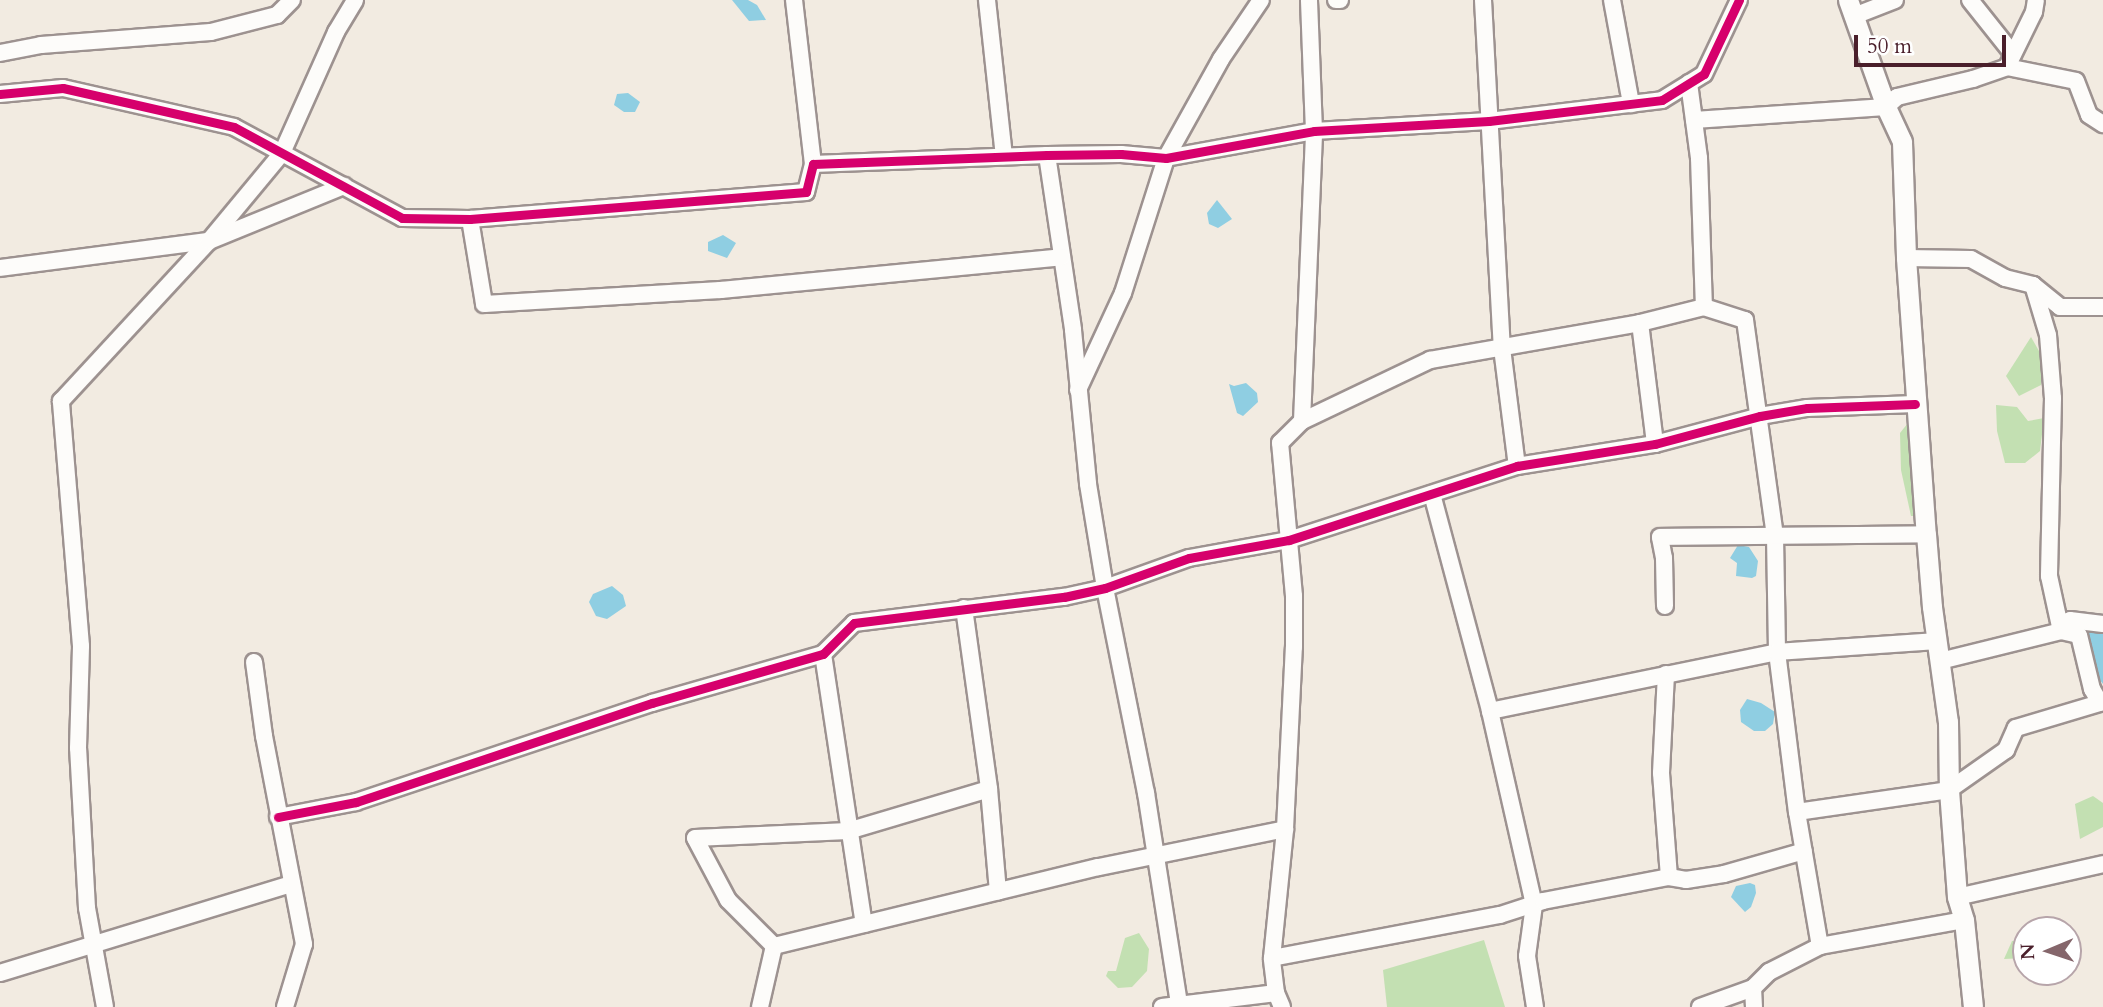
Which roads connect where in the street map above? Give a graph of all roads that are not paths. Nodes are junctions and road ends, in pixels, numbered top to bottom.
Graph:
1 (292, 0) edge
2 (355, 0) edge
3 (794, 0) edge
4 (987, 0) edge
5 (1261, 0) edge
6 (1309, 0) edge
7 (1483, 0) edge
8 (1612, 0) edge
9 (1739, 0) edge
10 (1895, 0) edge
11 (1970, 0) edge
12 (2036, 0) edge
13 (1851, 8) edge
14 (0, 53) edge
15 (2010, 61) junction
16 (1689, 83) junction
17 (0, 94) edge
18 (1631, 104) junction
19 (1886, 107) junction
20 (1694, 120) junction
21 (1489, 121) junction
22 (2103, 124) edge
23 (1314, 131) junction
24 (282, 153) junction
25 (1047, 155) junction
26 (1004, 156) junction
27 (1166, 158) junction
28 (813, 164) junction
29 (344, 186) junction
30 (470, 219) junction
31 (209, 242) junction
32 (1061, 257) junction
33 (1906, 258) junction
34 (0, 268) edge
35 (2034, 285) junction
36 (1704, 307) junction
37 (2103, 307) edge
38 (1640, 323) junction
39 (1502, 348) junction
40 (1077, 392) junction
41 (1915, 404) junction
42 (1760, 416) junction
43 (1302, 421) junction
44 (1655, 444) junction
45 (1517, 466) junction
46 (1432, 494) junction
47 (1926, 534) junction
48 (1775, 535) junction
49 (1289, 540) junction
50 (1105, 588) junction
51 (1665, 606) dead end
52 (964, 608) junction
53 (2103, 624) edge
54 (2061, 631) junction
55 (1938, 651) junction
56 (1777, 652) junction
57 (823, 654) junction
58 (254, 662) dead end
59 (1666, 674) junction
60 (2102, 702) edge
61 (1490, 711) junction
62 (989, 789) junction
63 (1949, 790) junction
64 (1797, 812) junction
65 (278, 817) junction
66 (1285, 829) junction
67 (848, 831) junction
68 (1804, 850) junction
69 (1154, 855) junction
70 (2103, 864) edge
71 (1669, 877) junction
72 (291, 884) junction
73 (998, 892) junction
74 (1957, 897) junction
75 (1534, 905) junction
76 (1964, 920) junction
77 (864, 924) junction
78 (94, 944) junction
79 (774, 946) junction
80 (1820, 946) junction
81 (1272, 958) junction
82 (0, 973) edge
83 (1753, 988) junction
84 (1279, 1000) edge
85 (1179, 1004) junction
86 (105, 1007) edge
87 (285, 1007) edge
88 (760, 1007) edge
89 (1162, 1007) edge
90 (1535, 1007) edge
91 (1700, 1007) edge
92 (1754, 1007) edge
93 (1973, 1007) edge

1 - 14 street
2 - 24 street
3 - 28 street
4 - 26 street
5 - 27 street
6 - 23 street
7 - 21 street
8 - 18 street
9 - 16 street
10 - 13 street
11 - 15 street
12 - 15 street
13 - 19 street
15 - 19 street
15 - 22 street
16 - 18 street
16 - 20 street
17 - 24 street
18 - 21 street
19 - 20 street
19 - 33 street
20 - 36 street
21 - 23 street
21 - 39 street
23 - 27 street
23 - 43 street
24 - 29 street
24 - 31 street
25 - 26 street
25 - 27 street
25 - 32 street
26 - 28 street
27 - 40 street
28 - 30 street
29 - 30 street
29 - 31 street
30 - 32 street
31 - 34 street
31 - 78 street
32 - 40 street
33 - 35 street
33 - 41 street
35 - 37 street
35 - 54 street
36 - 38 street
36 - 42 street
38 - 39 street
38 - 44 street
39 - 43 street
39 - 45 street
40 - 50 street
41 - 42 street
41 - 47 street
42 - 44 street
42 - 48 street
43 - 49 street
44 - 45 street
45 - 46 street
46 - 49 street
46 - 61 street
47 - 48 street
47 - 55 street
48 - 51 street
48 - 56 street
49 - 50 street
49 - 66 street
50 - 52 street
50 - 69 street
52 - 57 street
52 - 62 street
53 - 54 street
54 - 55 street
54 - 60 street
55 - 56 street
55 - 63 street
56 - 59 street
56 - 64 street
57 - 65 street
57 - 67 street
58 - 65 street
59 - 61 street
59 - 71 street
60 - 63 street
61 - 75 street
62 - 67 street
62 - 73 street
63 - 64 street
63 - 74 street
64 - 68 street
65 - 72 street
66 - 69 street
66 - 81 street
67 - 77 street
67 - 79 street
68 - 71 street
68 - 80 street
69 - 73 street
69 - 85 street
70 - 74 street
71 - 75 street
72 - 78 street
72 - 87 street
73 - 77 street
74 - 76 street
75 - 81 street
75 - 90 street
76 - 80 street
76 - 93 street
77 - 79 street
78 - 82 street
78 - 86 street
79 - 88 street
80 - 83 street
81 - 84 street
83 - 91 street
83 - 92 street
84 - 85 street
85 - 89 street

